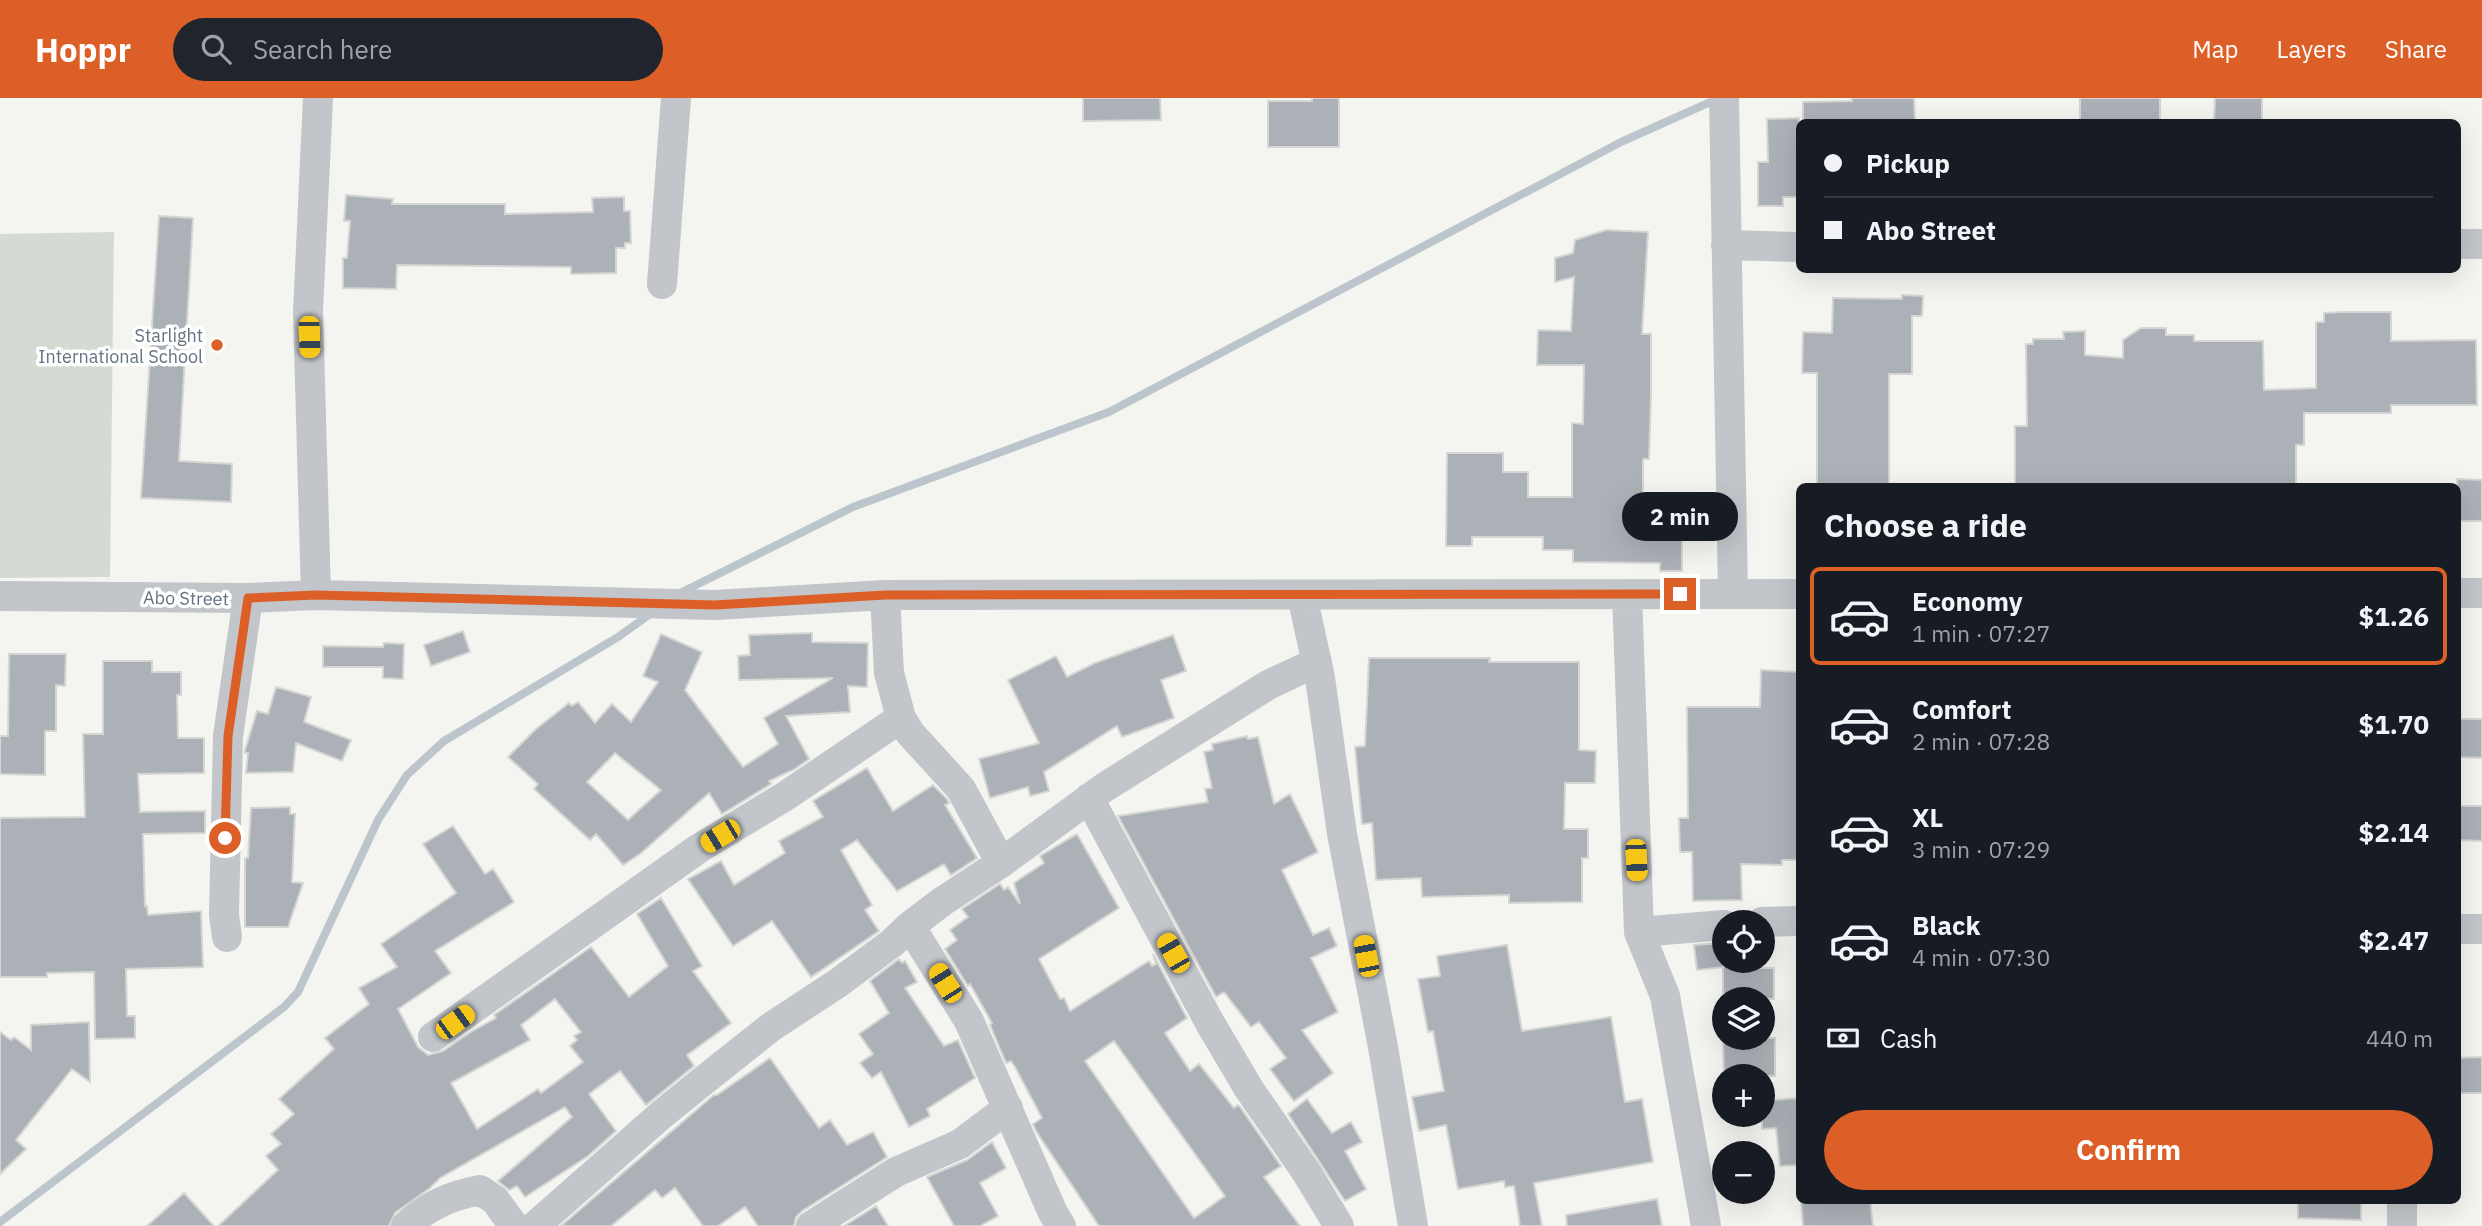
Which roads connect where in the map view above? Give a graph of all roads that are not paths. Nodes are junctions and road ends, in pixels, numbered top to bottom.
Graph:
1 (318, 98) edge
2 (676, 98) edge
3 (1724, 103) edge
4 (2461, 244) edge
5 (2482, 244) edge
6 (1726, 245) junction
7 (1796, 247) edge
8 (662, 284) dead end
9 (2461, 593) edge
10 (2482, 593) edge
11 (1627, 594) junction
12 (1733, 594) junction
13 (1796, 594) edge
14 (316, 595) junction
15 (885, 595) junction
16 (1302, 595) junction
17 (0, 596) edge
18 (248, 598) junction
19 (1317, 662) junction
20 (901, 718) junction
21 (1089, 798) junction
22 (1001, 863) junction
23 (1796, 921) edge
24 (1775, 922) edge
25 (910, 926) junction
26 (1712, 926) edge
27 (2461, 929) edge
28 (2482, 929) edge
29 (1639, 932) junction
30 (227, 937) dead end
31 (433, 1037) dead end
32 (1008, 1108) junction
33 (2402, 1204) edge
34 (406, 1226) edge
35 (514, 1226) edge
36 (535, 1226) edge
37 (811, 1226) edge
38 (1061, 1226) edge
39 (1339, 1226) edge
40 (1413, 1226) edge
41 (1706, 1226) edge
42 (2403, 1226) edge

1 - 14 street
2 - 8 street
3 - 6 street
4 - 5 street
6 - 7 street
6 - 12 street
9 - 10 street
11 - 12 street, Abo Street
11 - 16 street, Abo Street
11 - 29 street
12 - 13 street, Abo Street
14 - 15 street, Abo Street
14 - 18 street, Abo Street
15 - 16 street, Abo Street
15 - 20 street
16 - 19 street
17 - 18 street, Abo Street
18 - 30 street
19 - 21 street
19 - 40 street
20 - 22 street
20 - 31 street
21 - 22 street
21 - 39 street
22 - 25 street
23 - 24 street
25 - 32 street
25 - 36 street
26 - 29 street
27 - 28 street
29 - 41 street
32 - 37 street
32 - 38 street
33 - 42 street
34 - 35 street

